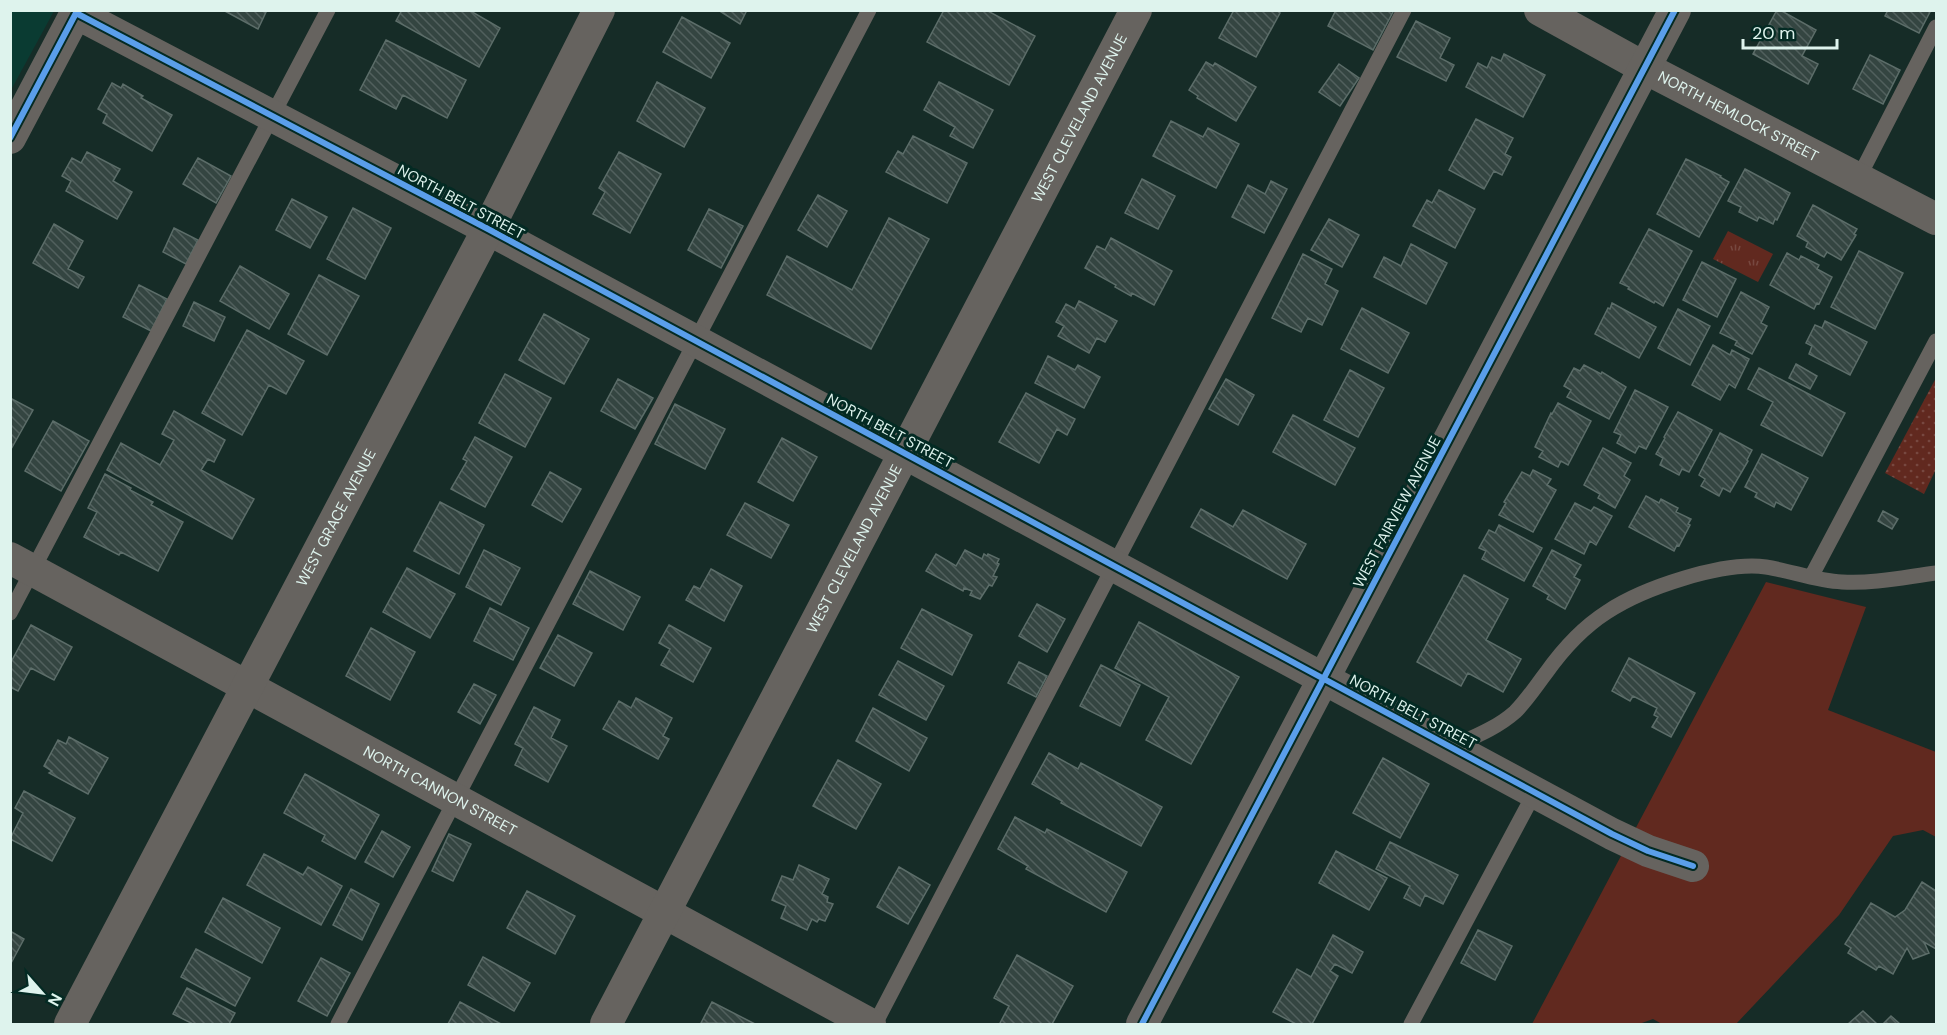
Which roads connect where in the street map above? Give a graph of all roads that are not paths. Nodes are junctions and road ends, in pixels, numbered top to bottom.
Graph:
1 (328, 10) edge
2 (599, 10) edge
3 (869, 10) edge
4 (1136, 10) edge
5 (1404, 10) edge
6 (1540, 10) edge
7 (1675, 10) edge
8 (1936, 27) edge
9 (1645, 68) junction
10 (272, 115) junction
11 (10, 138) edge
12 (1858, 178) junction
13 (1936, 219) edge
14 (488, 229) junction
15 (1936, 341) edge
16 (697, 342) junction
17 (905, 453) junction
18 (22, 564) edge
19 (1115, 566) junction
20 (1936, 573) edge
21 (1811, 577) junction
22 (10, 613) edge
23 (1324, 678) junction
24 (246, 687) junction
25 (1452, 747) junction
26 (1535, 792) junction
27 (454, 800) junction
28 (1693, 866) dead end
29 (665, 914) junction
30 (70, 1024) edge
31 (338, 1024) edge
32 (606, 1024) edge
33 (870, 1024) edge
34 (875, 1024) edge
35 (1142, 1024) edge
36 (1411, 1024) edge

1 - 10 lane
2 - 14 street, WEST GRACE AVENUE
3 - 16 lane
4 - 17 street, WEST CLEVELAND AVENUE
5 - 19 lane
6 - 9 street, NORTH HEMLOCK STREET
7 - 9 street, WEST FAIRVIEW AVENUE
8 - 12 lane
9 - 12 street, NORTH HEMLOCK STREET
9 - 23 street, WEST FAIRVIEW AVENUE
10 - 11 street, NORTH BELT STREET
10 - 14 street, NORTH BELT STREET
10 - 18 lane
12 - 13 street, NORTH HEMLOCK STREET
14 - 16 street, NORTH BELT STREET
14 - 24 street, WEST GRACE AVENUE
15 - 21 lane
16 - 17 street, NORTH BELT STREET
16 - 27 lane
17 - 19 street, NORTH BELT STREET
17 - 29 street, WEST CLEVELAND AVENUE
18 - 22 lane
18 - 24 street, NORTH CANNON STREET
19 - 23 street, NORTH BELT STREET
19 - 34 lane
20 - 21 lane
21 - 25 lane
23 - 25 street, NORTH BELT STREET
23 - 35 street, WEST FAIRVIEW AVENUE
24 - 27 street, NORTH CANNON STREET
24 - 30 street, WEST GRACE AVENUE
25 - 26 street, NORTH BELT STREET
26 - 28 street, NORTH BELT STREET
26 - 36 lane
27 - 29 street, NORTH CANNON STREET
27 - 31 lane
29 - 32 street, WEST CLEVELAND AVENUE
29 - 33 street, NORTH CANNON STREET

